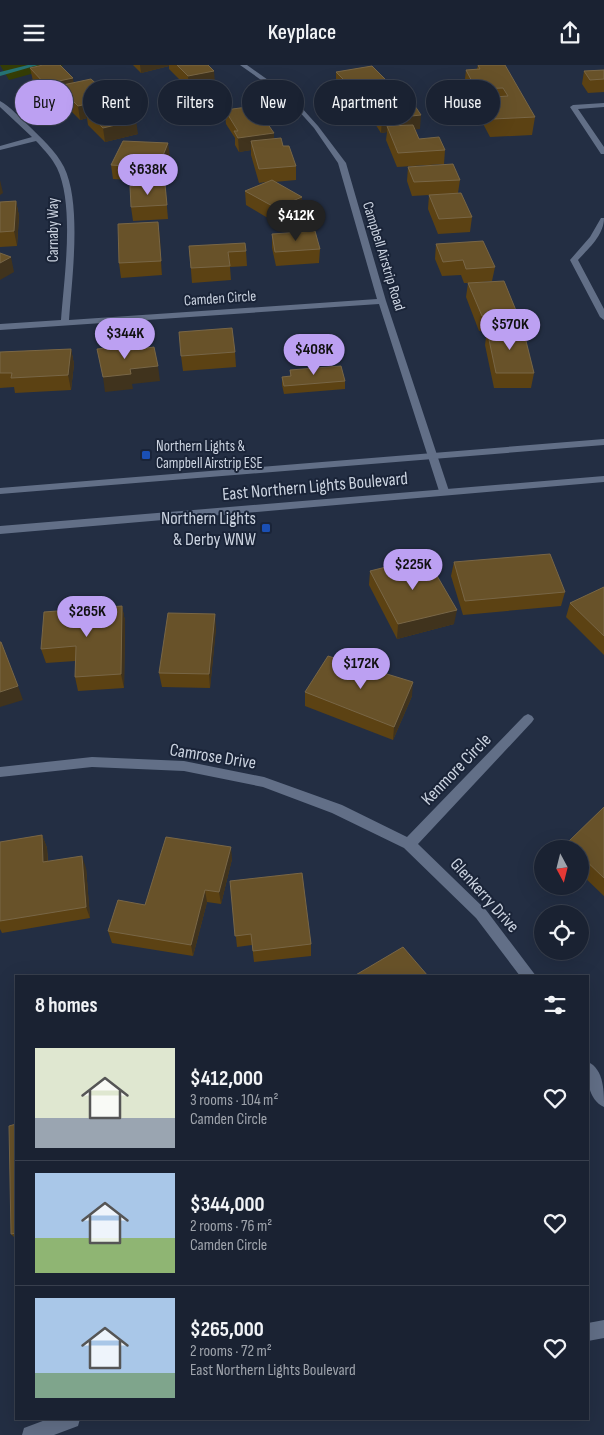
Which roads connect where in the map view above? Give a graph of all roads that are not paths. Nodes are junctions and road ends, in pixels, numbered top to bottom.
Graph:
1 (243, 65) edge
2 (0, 103) edge
3 (604, 105) edge
4 (37, 138) junction
5 (0, 148) edge
6 (604, 152) edge
7 (604, 220) edge
8 (382, 301) junction
9 (604, 317) edge
10 (65, 322) junction
11 (0, 327) edge
12 (604, 442) edge
13 (432, 456) junction
14 (604, 479) edge
15 (0, 491) edge
16 (444, 491) junction
17 (0, 530) edge
18 (528, 719) dead end
19 (0, 772) edge
20 (409, 844) junction
21 (527, 975) edge
22 (589, 1072) edge
23 (604, 1099) edge
24 (604, 1329) edge
25 (589, 1332) edge
26 (68, 1420) edge
27 (31, 1435) edge

1 - 8 street, Campbell Airstrip Road
2 - 4 street, Carnaby Way
3 - 6 street
4 - 5 street
4 - 10 street, Carnaby Way
7 - 9 street
8 - 10 street, Camden Circle
8 - 13 street, Campbell Airstrip Road
10 - 11 street, Camden Circle
12 - 13 street, East Northern Lights Boulevard
13 - 15 street, East Northern Lights Boulevard
13 - 16 street, Campbell Airstrip Road
14 - 16 street, East Northern Lights Boulevard
16 - 17 street, East Northern Lights Boulevard
18 - 20 street, Kenmore Circle
19 - 20 street, Camrose Drive
20 - 21 street, Glenkerry Drive
22 - 23 street
24 - 25 street
26 - 27 street

